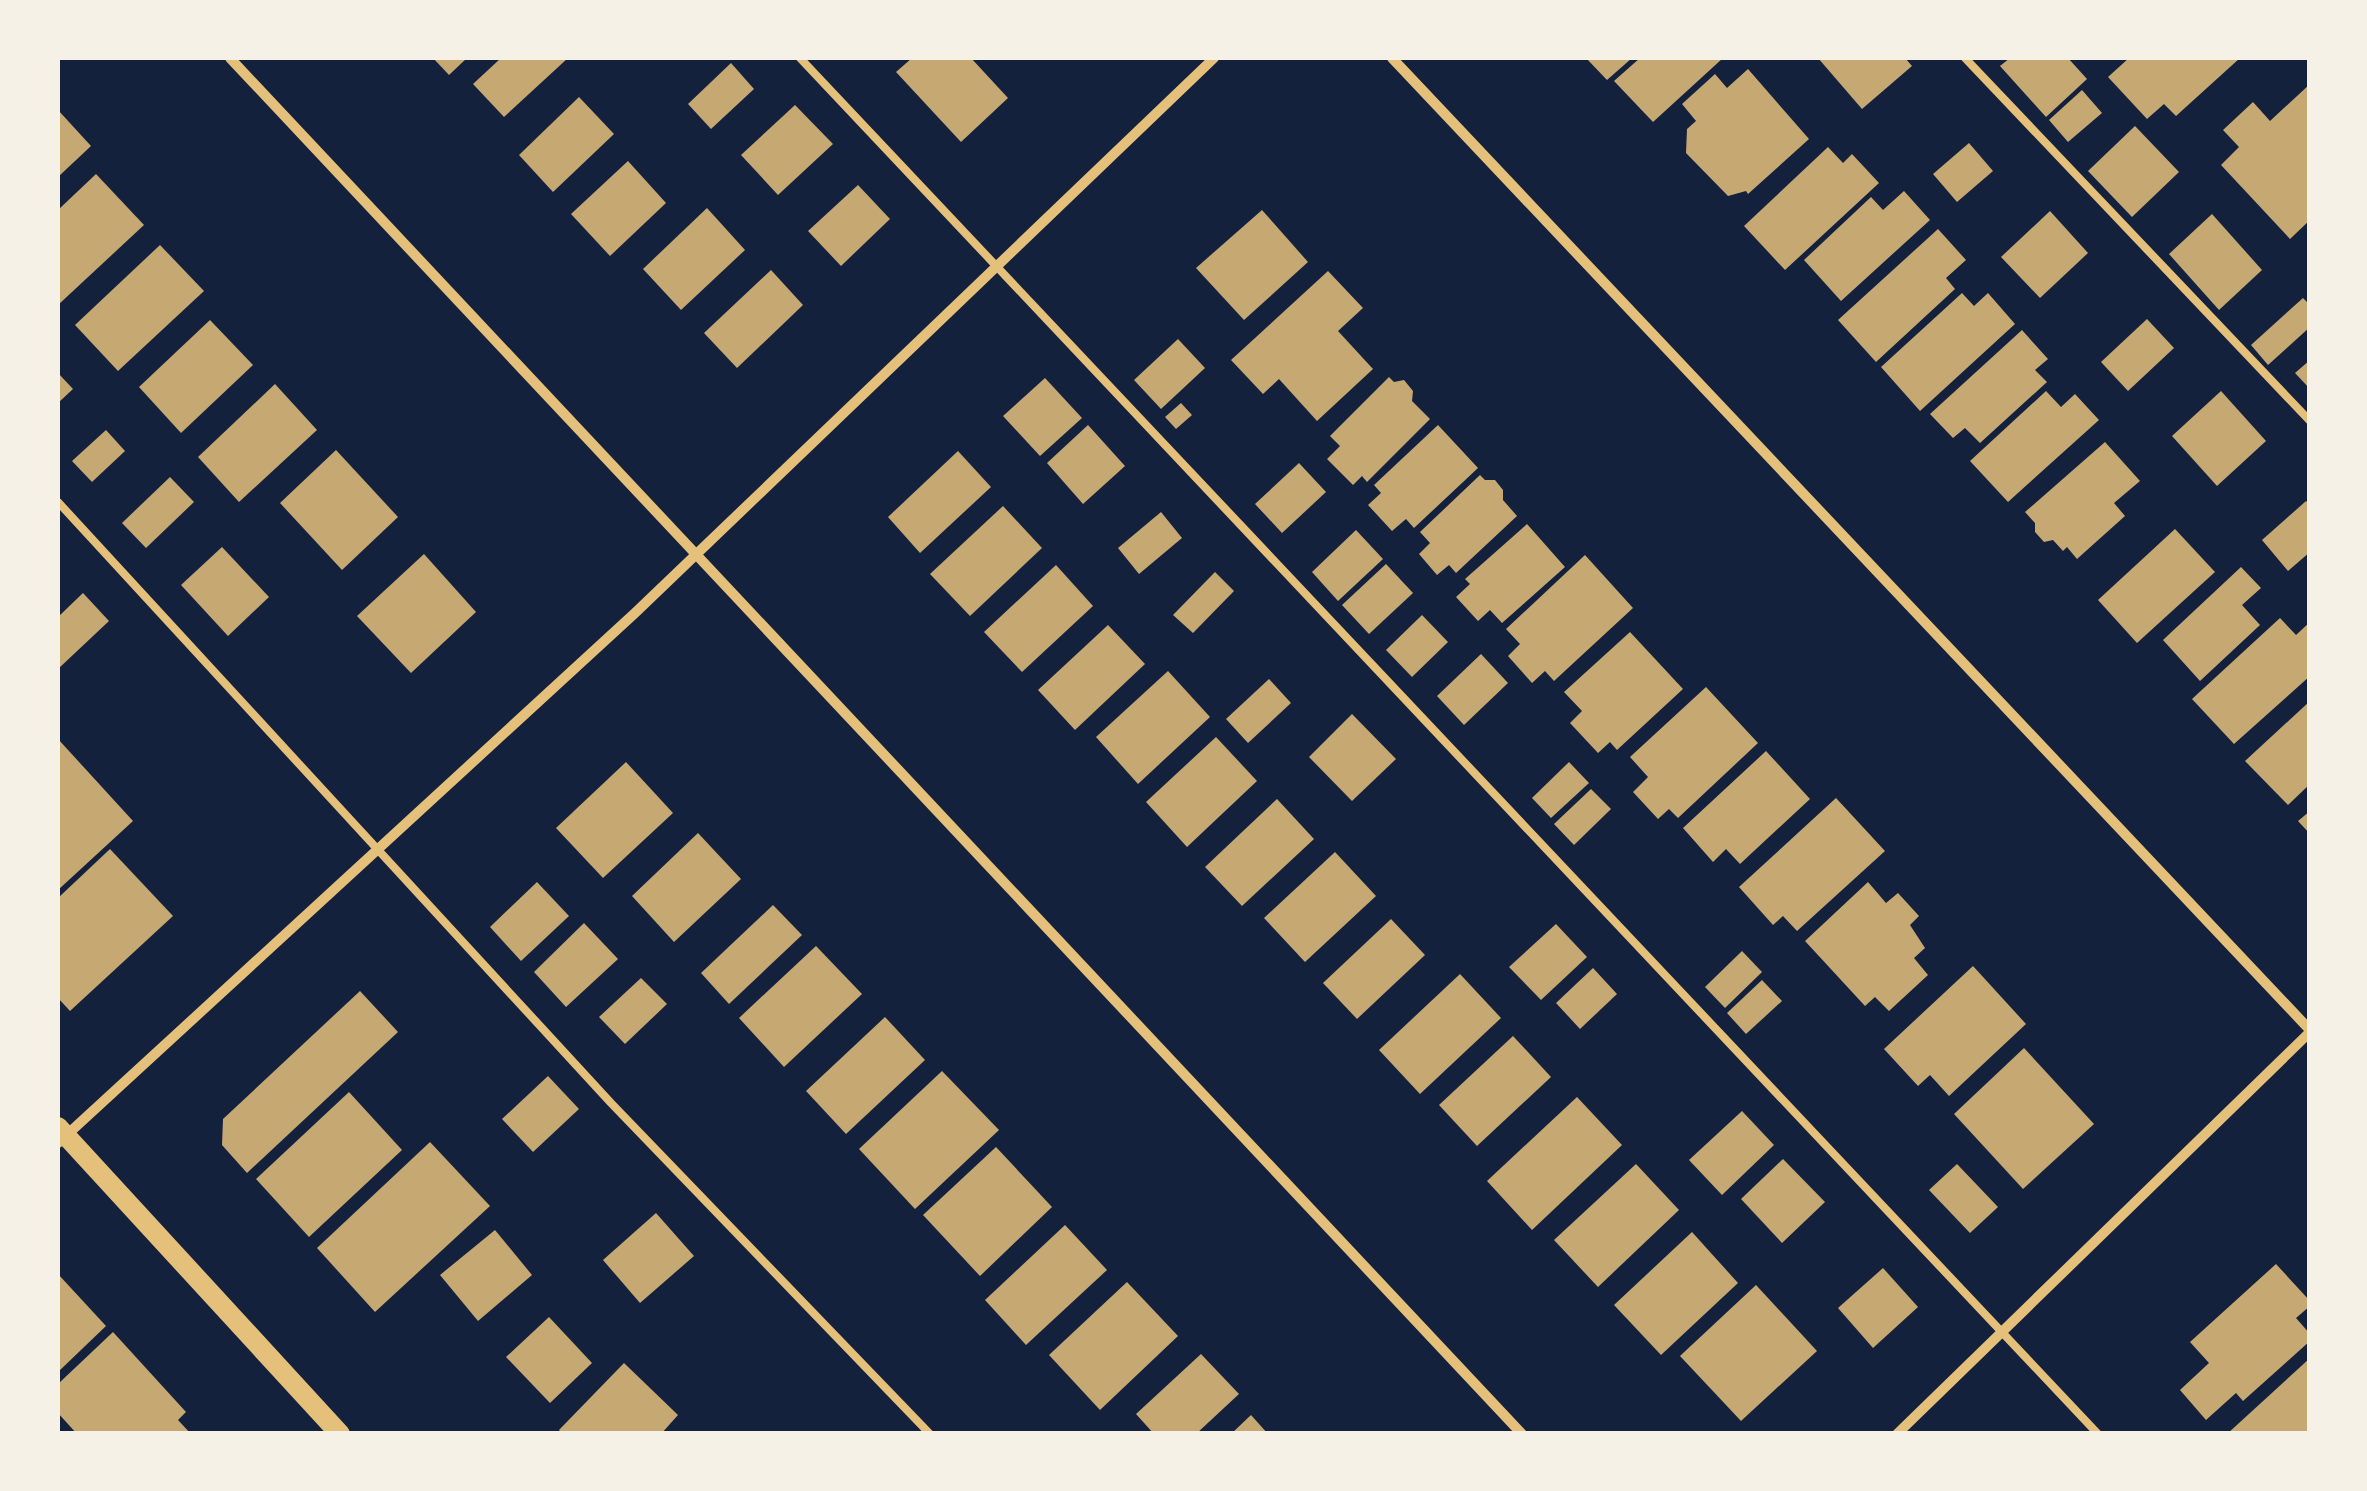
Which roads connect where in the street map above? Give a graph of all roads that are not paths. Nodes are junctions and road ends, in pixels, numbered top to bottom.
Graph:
1 (230, 58) edge
2 (800, 58) edge
3 (1214, 58) edge
4 (1392, 58) edge
5 (1965, 58) edge
6 (998, 265) junction
7 (2310, 421) edge
8 (58, 502) edge
9 (695, 553) junction
10 (378, 850) junction
11 (2310, 1031) edge
12 (60, 1135) edge
13 (2004, 1332) junction
14 (340, 1434) edge
15 (930, 1434) edge
16 (1522, 1434) edge
17 (1896, 1434) edge
18 (2098, 1434) edge

1 - 9 street
2 - 6 lane
3 - 6 street
4 - 11 street
5 - 7 lane
6 - 9 street
6 - 13 lane
8 - 10 lane
9 - 10 street
9 - 16 street
10 - 12 street
10 - 15 lane
11 - 13 street
12 - 14 main road
13 - 17 street
13 - 18 lane

